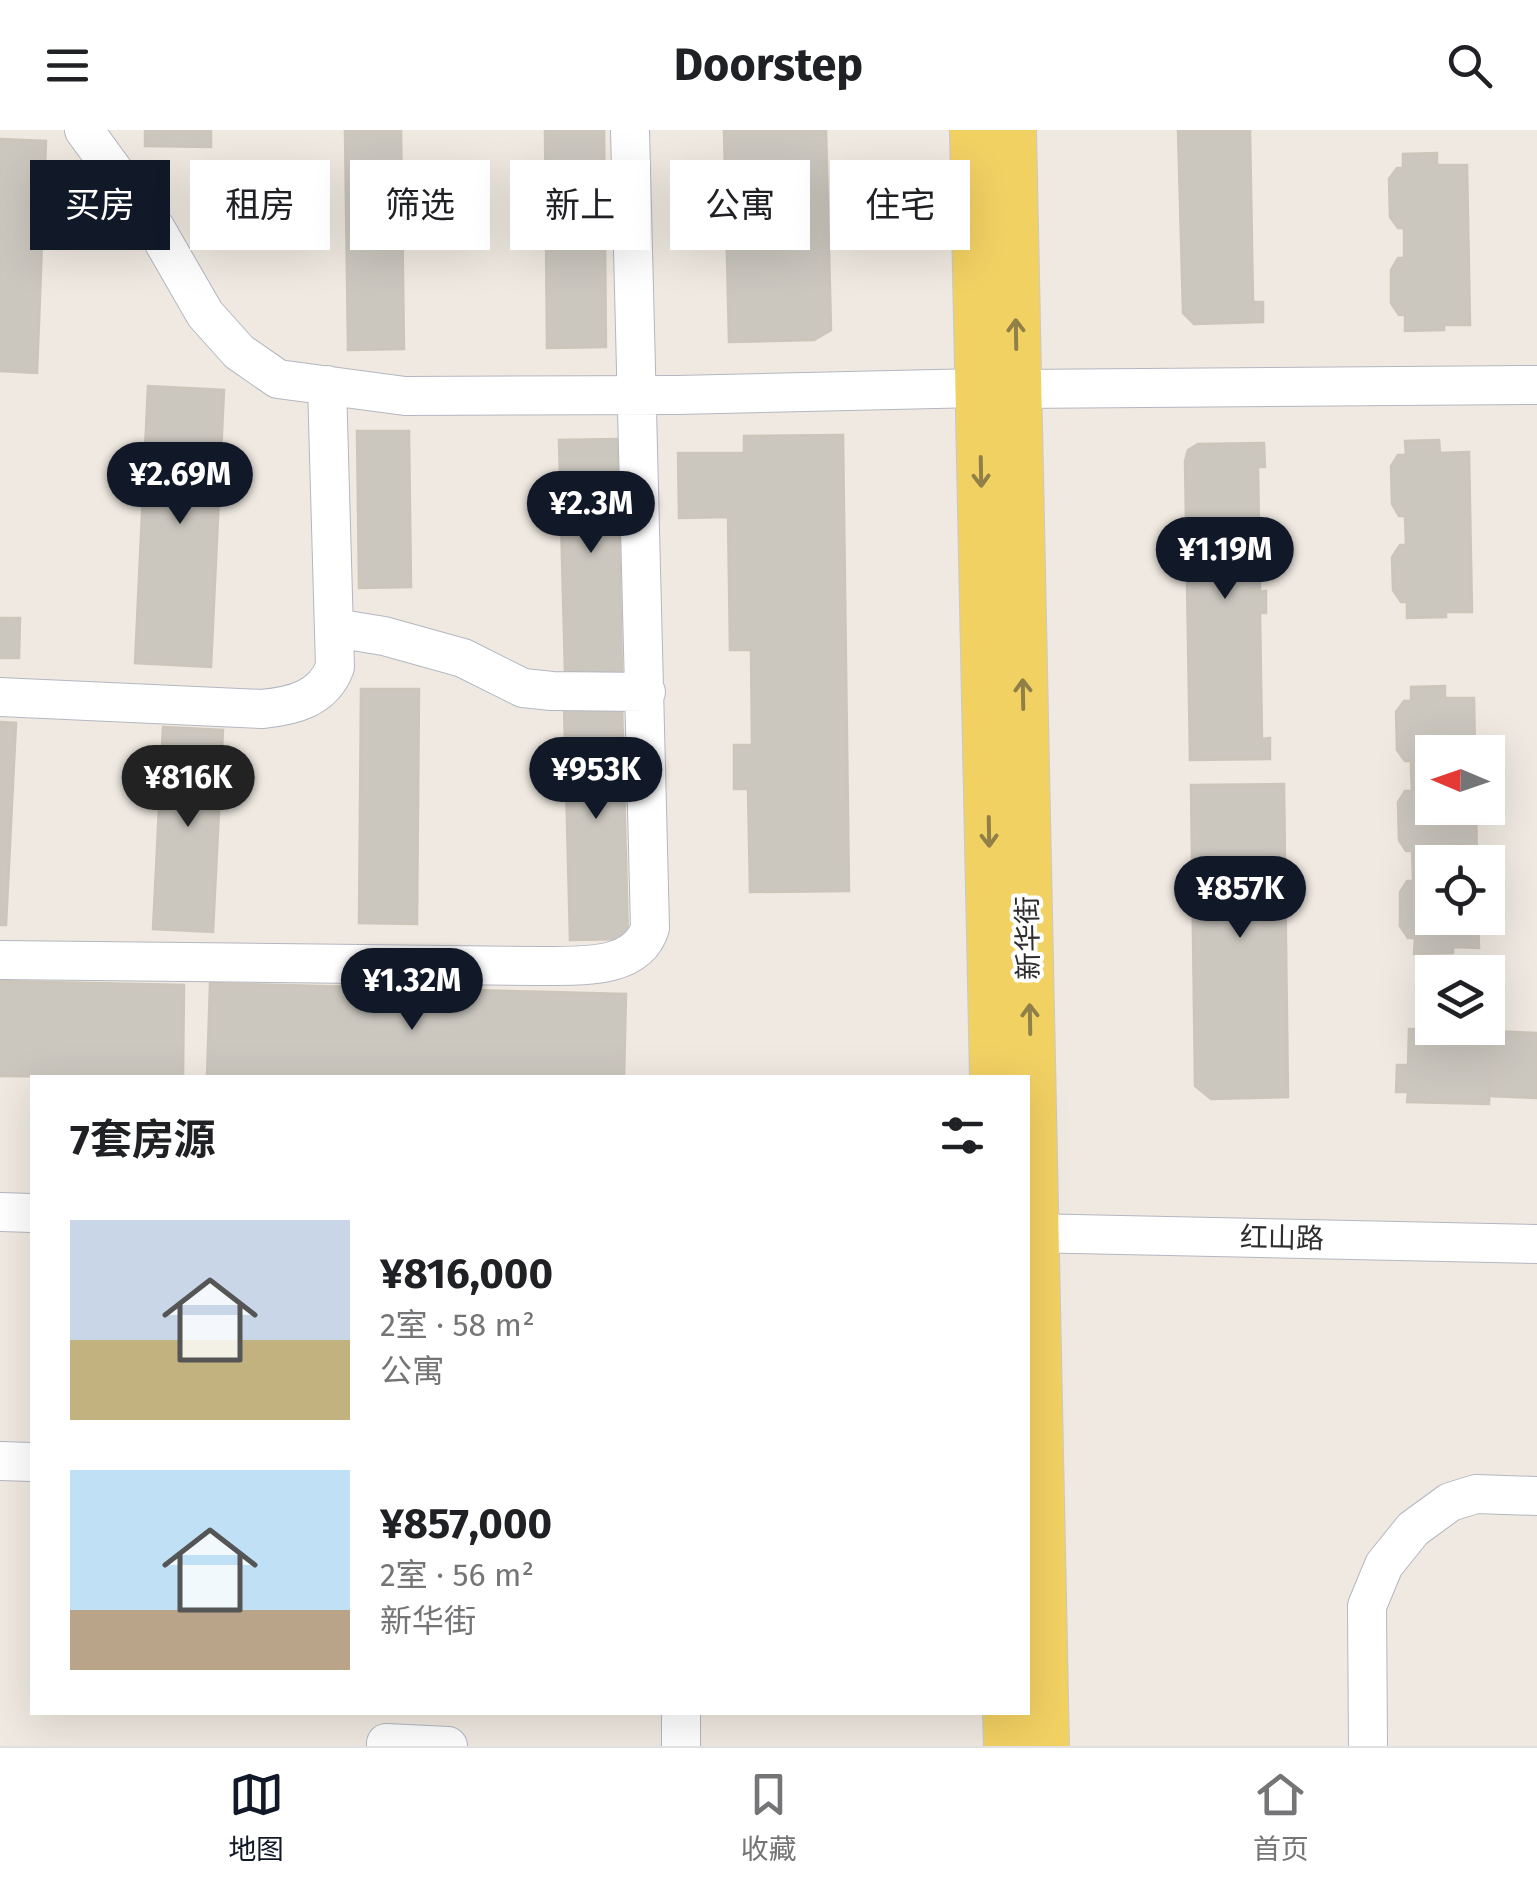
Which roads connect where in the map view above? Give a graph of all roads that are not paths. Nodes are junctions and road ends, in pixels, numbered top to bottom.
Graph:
1 (84, 130) edge
2 (630, 130) edge
3 (974, 130) edge
4 (1012, 130) edge
5 (110, 147) edge
6 (327, 385) junction
7 (1537, 385) edge
8 (998, 389) junction
9 (636, 396) junction
10 (334, 628) junction
11 (646, 692) junction
12 (0, 697) edge
13 (0, 960) edge
14 (994, 1075) edge
15 (1025, 1075) edge
16 (1030, 1207) edge
17 (0, 1212) edge
18 (30, 1213) edge
19 (1031, 1233) edge
20 (1537, 1244) edge
21 (0, 1461) edge
22 (30, 1462) edge
23 (1537, 1496) edge
24 (681, 1715) edge
25 (1008, 1715) edge
26 (386, 1742) dead end
27 (448, 1746) edge
28 (682, 1746) edge
29 (1008, 1746) edge
30 (1045, 1746) edge
31 (1368, 1746) edge

1 - 5 street
2 - 9 street
3 - 8 main road, 新华街
8 -> 4 main road, 新华街
5 - 6 street
6 - 9 street
6 - 10 street
7 - 8 street
8 - 9 street
8 -> 14 main road, 新华街
15 -> 8 main road, 新华街
9 - 11 street
10 - 11 street
10 - 12 street
11 - 13 street
19 -> 16 main road, 新华街
17 - 18 street
19 - 20 street, 红山路
19 - 30 main road, 新华街
21 - 22 street
23 - 31 street
24 - 28 street
25 - 29 main road
26 - 27 street

